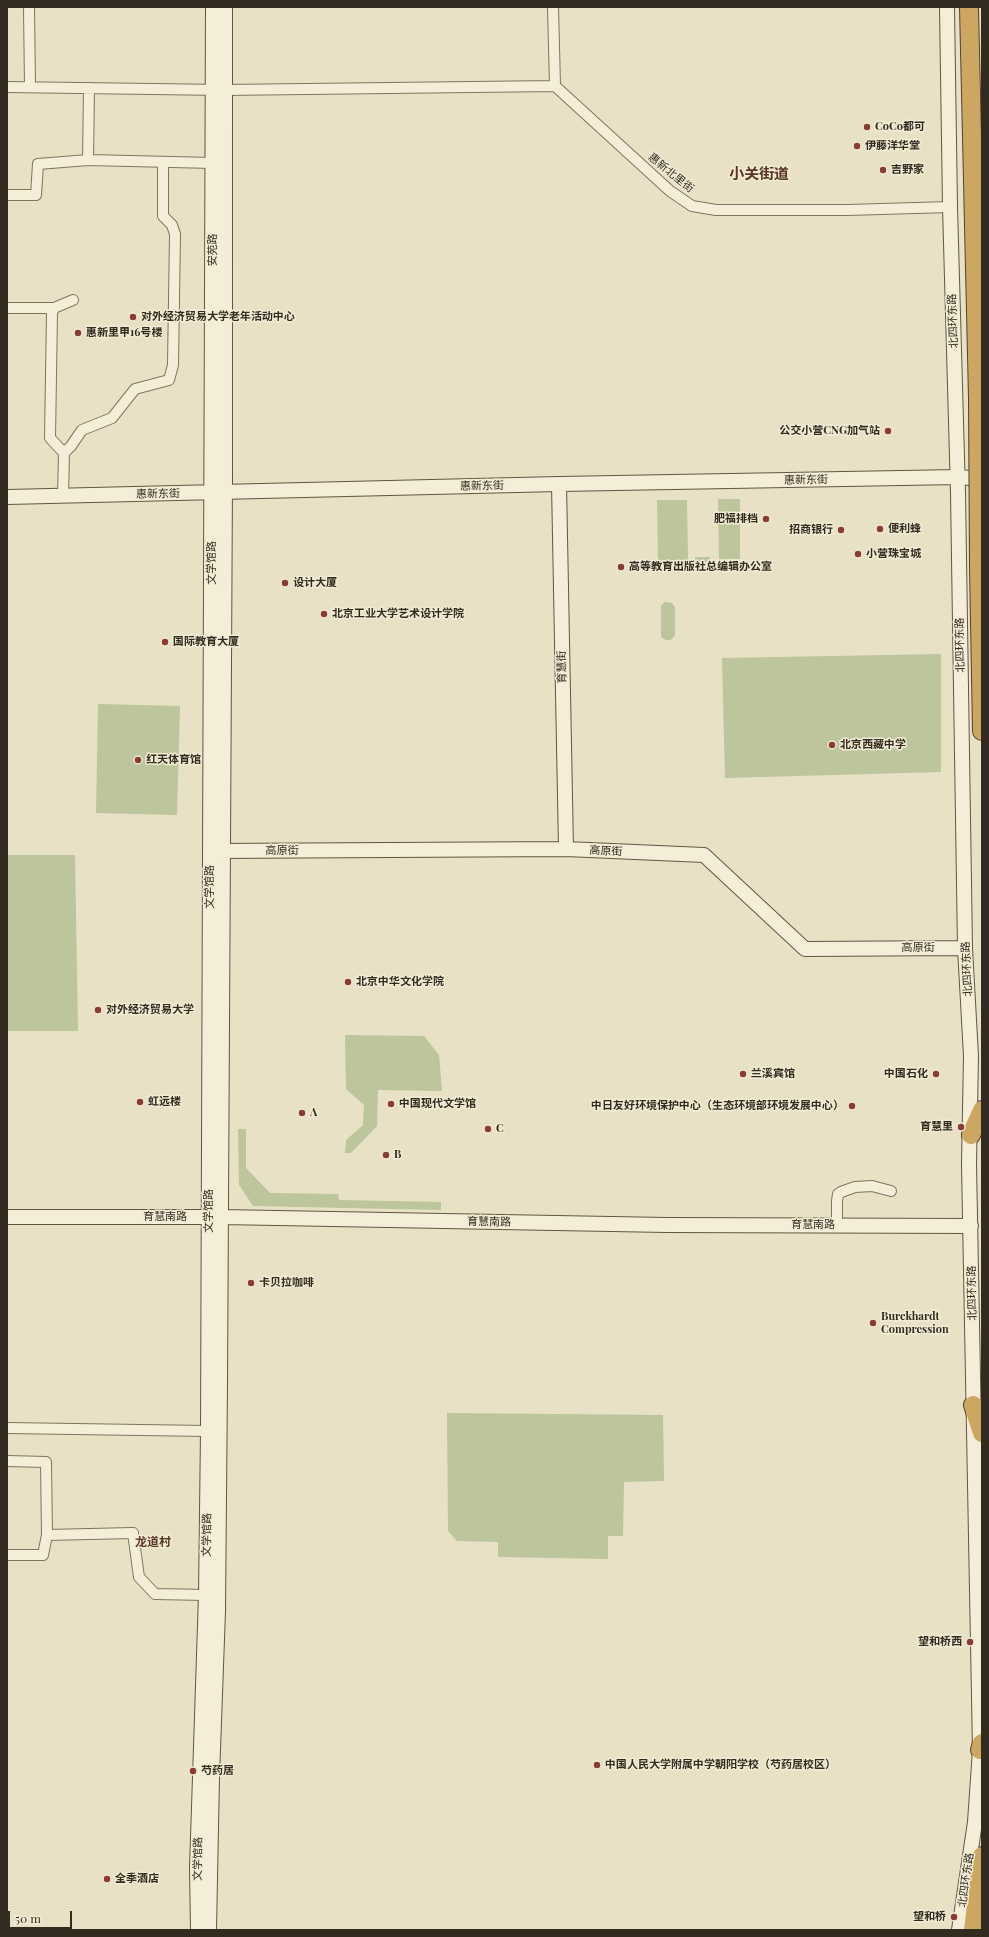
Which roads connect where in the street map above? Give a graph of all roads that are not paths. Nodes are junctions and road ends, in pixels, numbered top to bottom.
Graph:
1 (29, 7) edge
2 (212, 7) edge
3 (225, 7) edge
4 (553, 7) edge
5 (947, 7) edge
6 (969, 7) edge
7 (7, 86) edge
8 (555, 86) junction
9 (30, 87) junction
10 (89, 88) junction
11 (219, 90) junction
12 (88, 160) junction
13 (163, 162) junction
14 (213, 162) junction
15 (7, 195) edge
16 (950, 207) junction
17 (73, 300) dead end
18 (7, 308) edge
19 (54, 308) junction
20 (956, 422) junction
21 (982, 422) edge
22 (64, 453) junction
23 (958, 477) junction
24 (982, 479) edge
25 (982, 483) edge
26 (558, 484) junction
27 (218, 492) junction
28 (63, 496) junction
29 (7, 497) edge
30 (959, 544) junction
31 (982, 544) edge
32 (982, 731) edge
33 (566, 849) junction
34 (217, 851) junction
35 (965, 948) junction
36 (982, 1110) edge
37 (971, 1134) junction
38 (891, 1191) dead end
39 (7, 1217) edge
40 (215, 1217) junction
41 (837, 1225) junction
42 (971, 1226) junction
43 (973, 1405) junction
44 (7, 1428) edge
45 (208, 1430) junction
46 (982, 1433) edge
47 (7, 1461) edge
48 (47, 1535) junction
49 (7, 1555) edge
50 (206, 1595) junction
51 (981, 1746) edge
52 (982, 1856) edge
53 (198, 1930) edge
54 (209, 1930) edge
55 (959, 1930) edge
56 (973, 1930) edge

1 - 9 street
2 - 11 street, 安苑路
3 - 11 street, 安苑路
4 - 8 street
5 - 16 street, 北四环东路
6 - 32 highway, 北四环东路, bridge
7 - 9 street
8 - 11 street
8 - 16 street, 惠新北里街
9 - 10 street
10 - 11 street
10 - 12 street
11 - 14 street, 安苑路
11 - 27 street, 安苑路
12 - 13 street
12 - 15 street
13 - 14 street
13 - 22 street
14 - 27 street, 安苑路
16 - 20 street, 北四环东路
17 - 19 street
18 - 19 street
19 - 22 street
20 - 21 street
20 - 23 street, 北四环东路
22 - 28 street
23 - 24 street
23 - 25 street
23 - 26 street, 惠新东街
23 - 30 street, 北四环东路
26 - 27 street, 惠新东街
26 - 33 street, 育慧街
27 - 28 street, 惠新东街
27 - 34 street, 文学馆路
28 - 29 street, 惠新东街
30 - 31 street
30 - 35 street, 北四环东路
33 - 34 street, 高原街
33 - 35 street, 高原街
34 - 40 street, 文学馆路
35 - 37 street, 北四环东路
36 - 37 highway
37 - 42 street, 北四环东路
38 - 41 street
39 - 40 street, 育慧南路
40 - 41 street, 育慧南路
40 - 45 street, 文学馆路
40 - 54 street, 文学馆路
41 - 42 street, 育慧南路
42 - 43 street, 北四环东路
43 - 46 highway
43 - 51 street, 北四环东路
44 - 45 street
45 - 50 street, 文学馆路
47 - 48 street
48 - 49 street
48 - 50 street
50 - 53 street, 文学馆路
51 - 55 street, 北四环东路
52 - 56 highway

